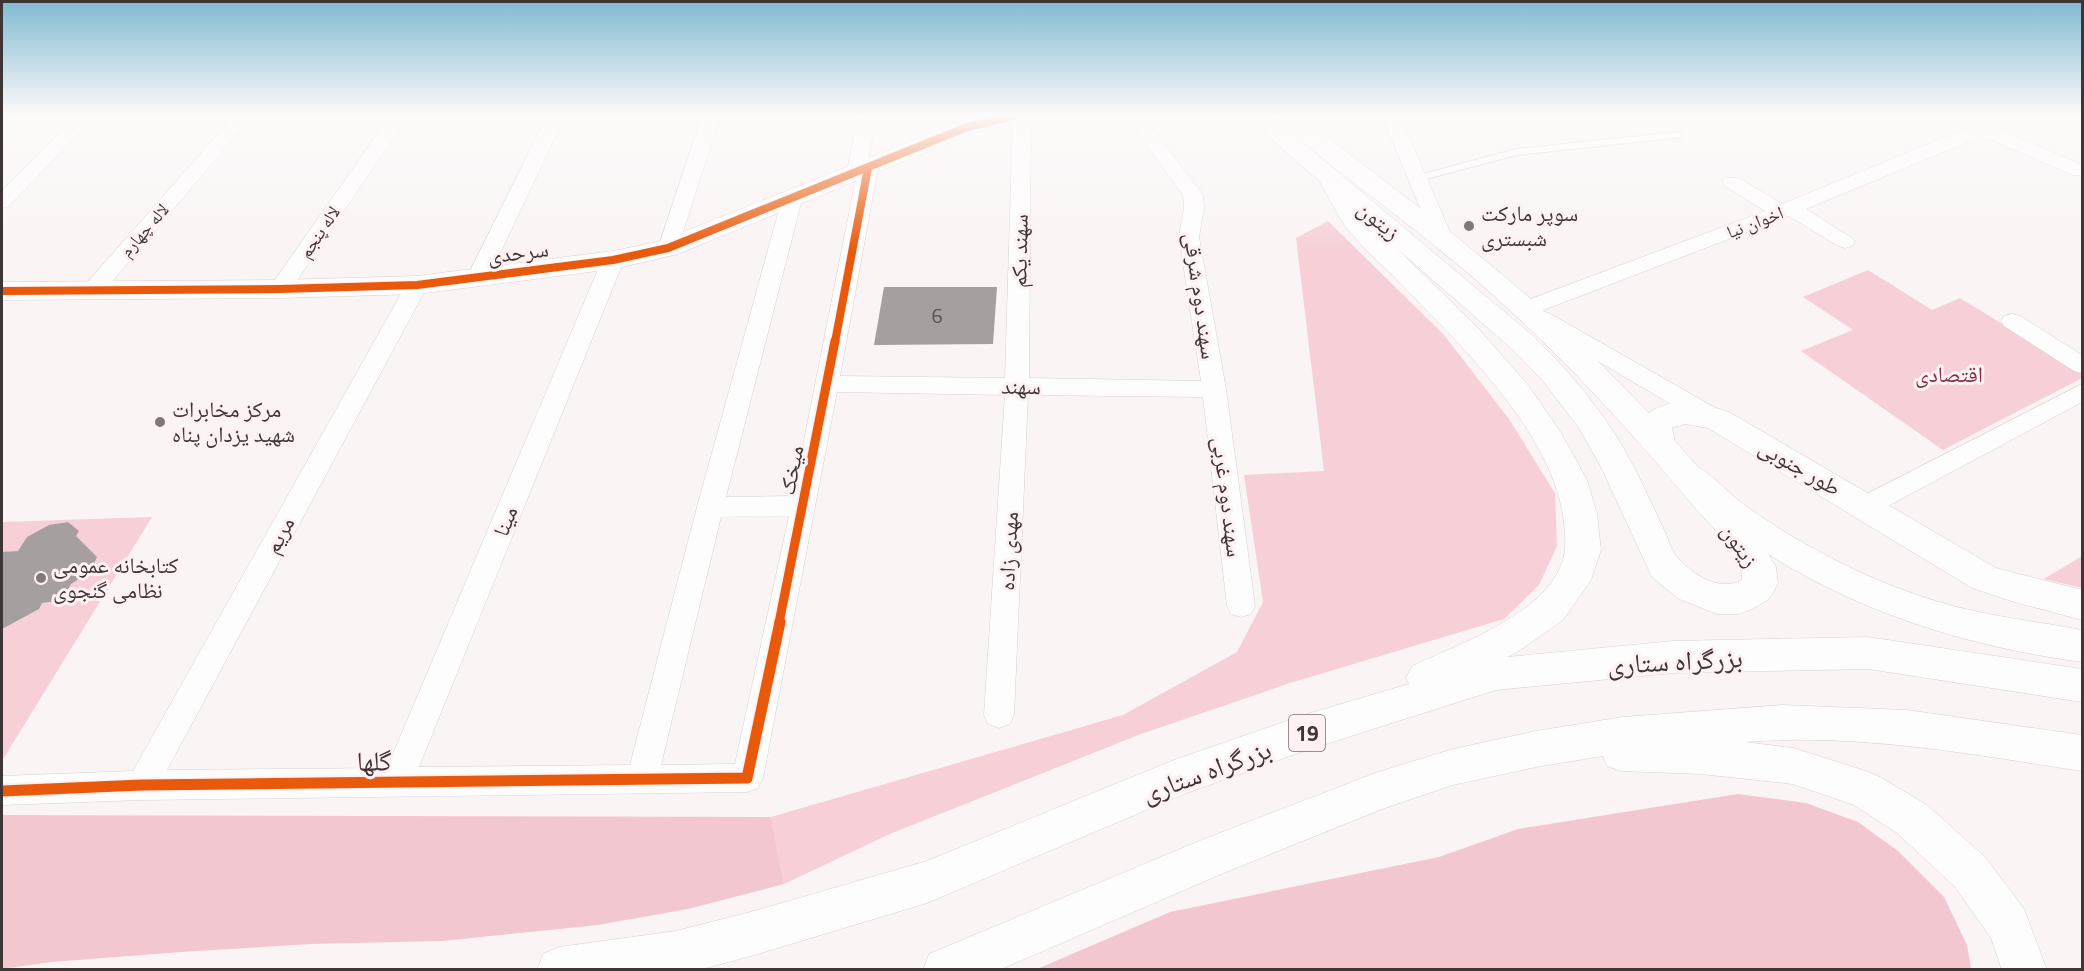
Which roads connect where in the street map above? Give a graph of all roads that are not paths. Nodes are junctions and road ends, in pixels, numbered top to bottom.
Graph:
1 (42, 161) edge
2 (204, 161) edge
3 (368, 161) edge
4 (534, 161) edge
5 (696, 161) edge
6 (864, 161) edge
7 (885, 161) edge
8 (1021, 161) edge
9 (1168, 161) edge
10 (1310, 161) edge
11 (1341, 161) edge
12 (1411, 161) edge
13 (1481, 161) edge
14 (1903, 161) edge
15 (2057, 161) edge
16 (863, 170) junction
17 (2080, 171) dead end
18 (1419, 178) junction
19 (1332, 180) junction
20 (1732, 183) dead end
21 (792, 199) junction
22 (2, 202) edge
23 (1785, 210) junction
24 (1443, 238) junction
25 (1845, 242) dead end
26 (668, 248) junction
27 (613, 260) junction
28 (478, 277) junction
29 (417, 285) junction
30 (280, 289) junction
31 (2, 291) edge
32 (92, 291) junction
33 (1525, 309) junction
34 (2012, 321) dead end
35 (2082, 365) edge
36 (828, 384) junction
37 (1017, 386) junction
38 (1214, 389) junction
39 (2082, 392) edge
40 (1718, 420) junction
41 (1659, 443) junction
42 (1685, 473) junction
43 (804, 506) junction
44 (1866, 506) junction
45 (710, 507) junction
46 (2082, 605) edge
47 (1241, 606) dead end
48 (2082, 646) edge
49 (2082, 686) edge
50 (999, 715) dead end
51 (1307, 732) junction
52 (1536, 749) junction
53 (2082, 753) edge
54 (642, 778) junction
55 (747, 778) joint
56 (397, 782) junction
57 (142, 785) junction
58 (2, 791) edge
59 (559, 969) edge
60 (945, 969) edge
61 (2025, 969) edge

1 - 22 street
2 - 32 street, لاله چهارم
3 - 30 street, لاله پنجم
4 - 28 street
5 - 26 street
6 - 16 street, میخک
7 - 16 main road, سرحدی
8 - 37 street, سهند يكم
9 - 38 street, سهند دوم شرقی
10 - 19 main road, زیتون
11 - 24 main road, زیتون
12 - 18 street
13 - 18 lane
14 - 23 street, اخوان نیا
15 - 17 street
16 - 21 main road, سرحدی
16 - 36 street, میخک
18 - 24 street
19 - 42 main road, زیتون
19 - 51 main road
20 - 23 street
21 - 26 main road, سرحدی
21 - 45 street
23 - 25 street
23 - 33 street, اخوان نیا
24 - 33 main road, زیتون
26 - 27 main road, سرحدی
27 - 28 main road, سرحدی
27 - 56 street, مینا
28 - 29 main road, سرحدی
29 - 30 main road, سرحدی
29 - 57 street, مریم
30 - 32 main road, سرحدی
31 - 32 main road, سرحدی
33 - 40 street, طور جنوبی
33 - 41 main road, زیتون
34 - 35 street
36 - 37 street, سهند
36 - 43 street, میخک
37 - 38 street, سهند
37 - 50 street, مهدی زاده
38 - 47 street, سهند دوم غربی
39 - 44 street
40 - 41 main road
40 - 44 main road, طور جنوبی
41 - 42 main road, زیتون
42 - 48 main road
43 - 45 street
43 - 55 street, میخک
44 - 46 main road, طور جنوبی
45 - 54 street
49 - 51 main road, بزرگراه ستاری / 19
51 - 59 main road, بزرگراه ستاری / 19
52 - 53 main road
52 - 60 main road
52 - 61 main road
54 - 55 street, گلها
54 - 56 street, گلها
56 - 57 street, گلها
57 - 58 street, گلها

